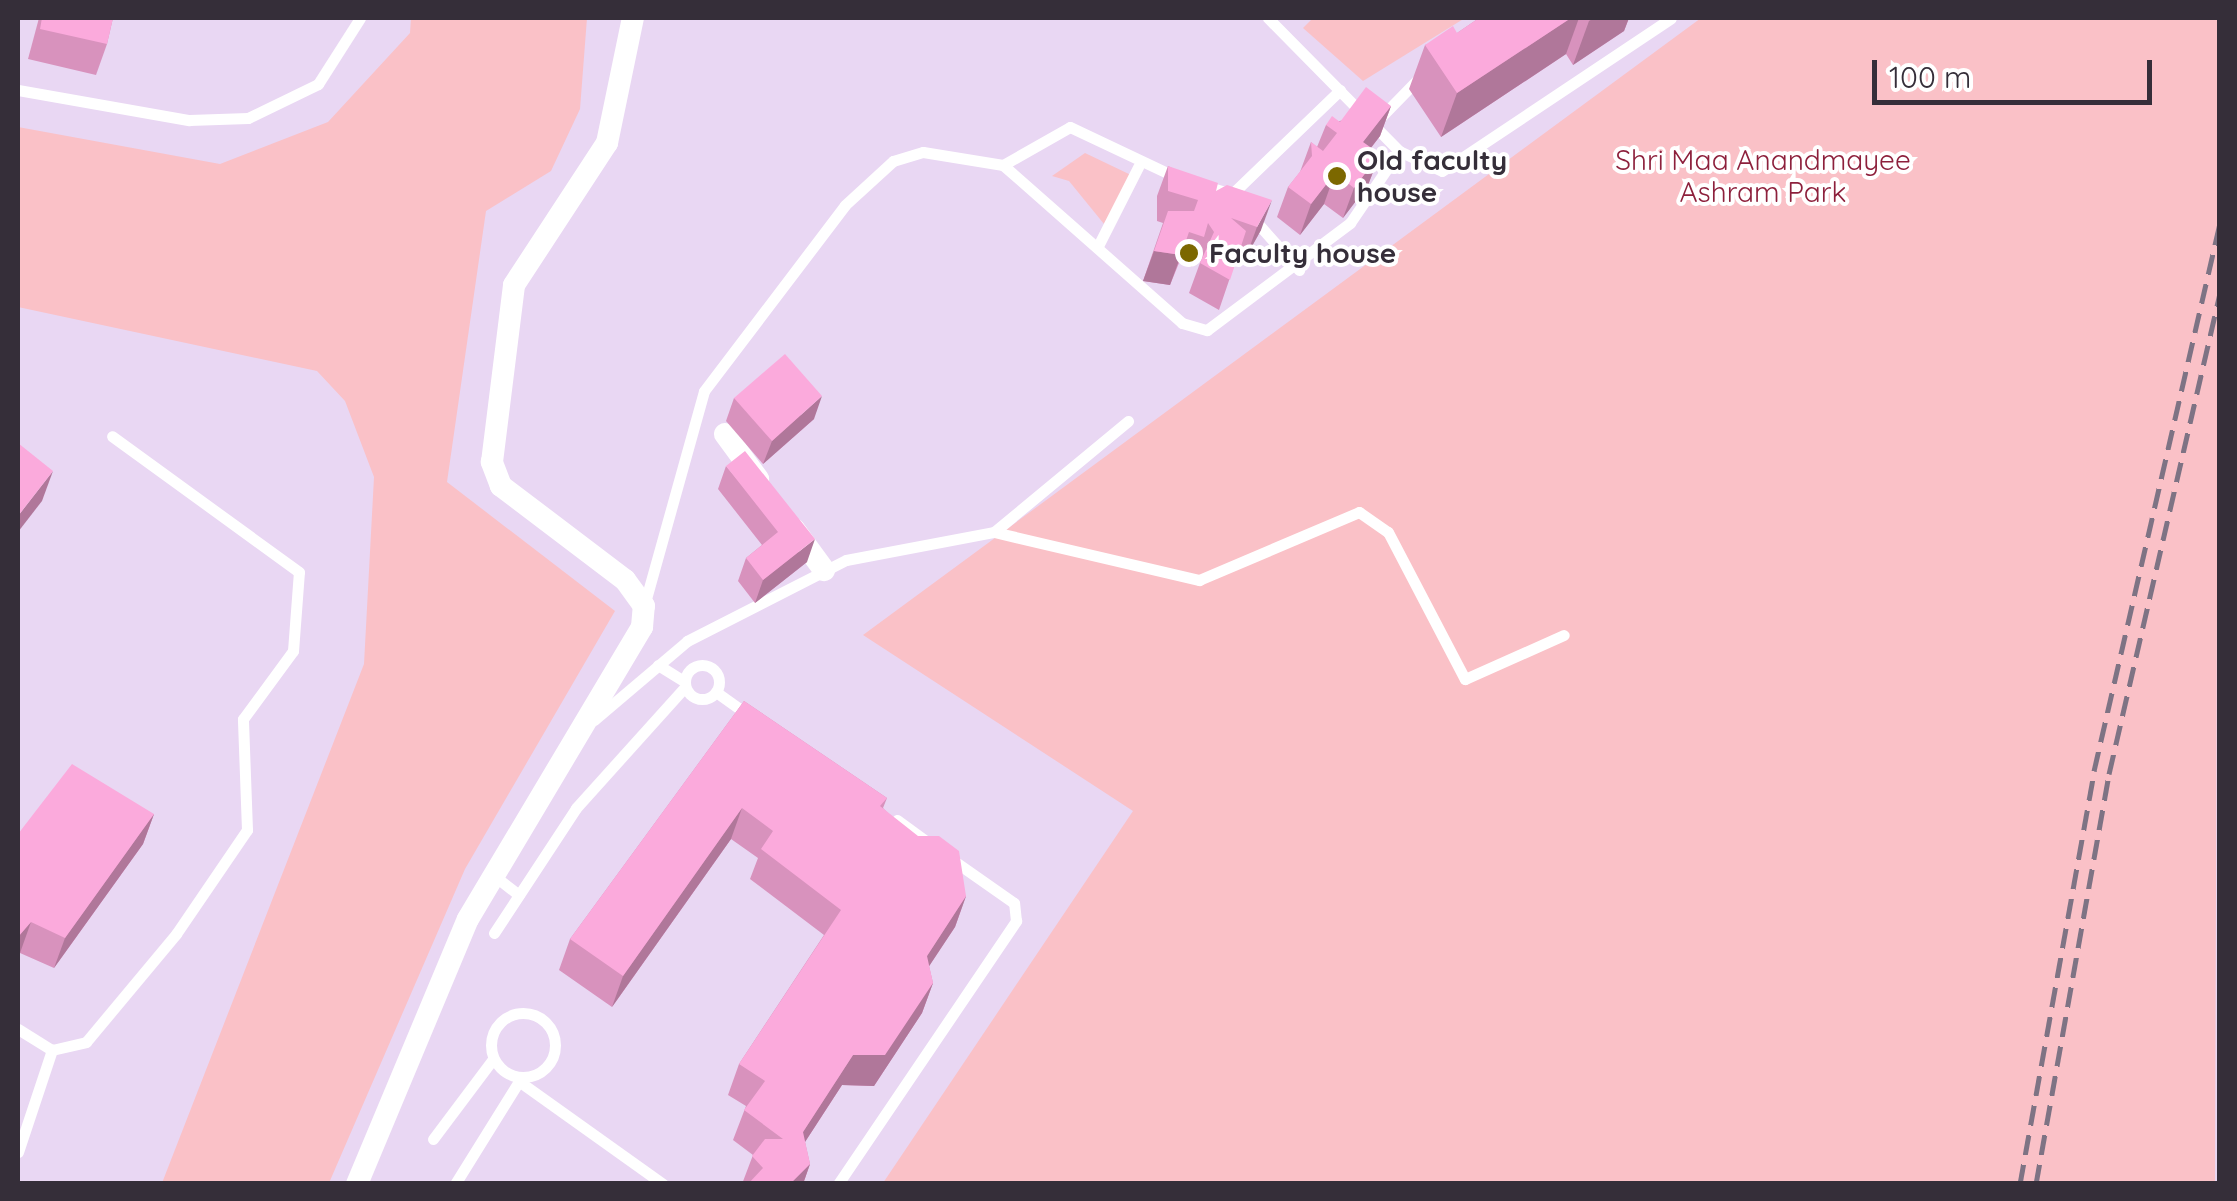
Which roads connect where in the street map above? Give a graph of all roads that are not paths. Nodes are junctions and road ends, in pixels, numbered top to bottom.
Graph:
1 (360, 18) edge
2 (633, 18) edge
3 (1268, 18) edge
4 (1671, 18) edge
5 (1434, 63) edge
6 (18, 90) edge
7 (1340, 90) junction
8 (1373, 125) junction
9 (1399, 151) junction
10 (1003, 165) junction
11 (1138, 167) junction
12 (1232, 194) junction
13 (1098, 246) junction
14 (1299, 270) junction
15 (1128, 421) dead end
16 (726, 434) dead end
17 (112, 436) dead end
18 (994, 532) junction
19 (824, 570) junction
20 (644, 606) junction
21 (1564, 635) dead end
22 (688, 642) junction
23 (658, 665) junction
24 (697, 665) junction
25 (685, 684) junction
26 (716, 692) junction
27 (763, 726) edge
28 (576, 736) junction
29 (888, 814) edge
30 (492, 874) junction
31 (519, 895) junction
32 (494, 934) dead end
33 (18, 1029) edge
34 (52, 1050) junction
35 (493, 1059) junction
36 (521, 1080) junction
37 (433, 1139) dead end
38 (18, 1152) edge
39 (357, 1184) edge
40 (455, 1184) edge
41 (662, 1184) edge
42 (838, 1184) edge

1 - 6 lane
2 - 20 street
3 - 7 lane
4 - 9 lane
5 - 8 lane
7 - 8 lane
7 - 12 lane
8 - 9 lane
9 - 14 lane
10 - 11 lane
10 - 13 lane
10 - 20 lane
11 - 12 lane
11 - 13 lane
12 - 14 lane
13 - 14 lane
15 - 18 lane
16 - 19 street
17 - 34 lane
18 - 19 lane
18 - 21 lane
19 - 22 lane
20 - 28 street
22 - 23 lane
22 - 24 lane
23 - 25 lane
23 - 28 lane
24 - 25 lane
24 - 26 lane
25 - 26 lane
25 - 31 lane
26 - 27 lane
28 - 30 street
29 - 42 lane
30 - 31 lane
30 - 39 street
31 - 32 lane
33 - 34 lane
34 - 38 lane
35 - 36 lane
35 - 36 lane
35 - 37 lane
36 - 40 lane
36 - 41 lane

